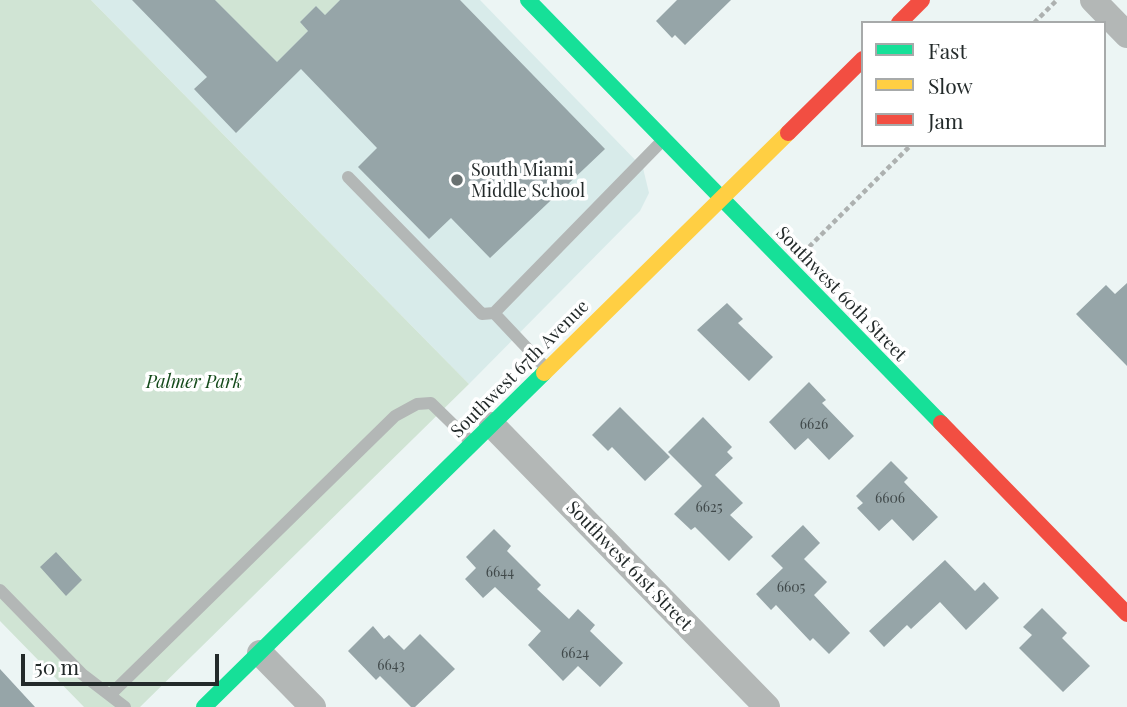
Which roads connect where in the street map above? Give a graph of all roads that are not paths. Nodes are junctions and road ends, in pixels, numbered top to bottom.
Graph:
1 (528, 0) edge
2 (922, 0) edge
3 (1093, 0) edge
4 (901, 21) edge
5 (1127, 35) edge
6 (861, 61) edge
7 (664, 139) junction
8 (348, 177) dead end
9 (721, 198) junction
10 (494, 313) junction
11 (547, 369) junction
12 (492, 425) junction
13 (472, 444) junction
14 (0, 590) edge
15 (1127, 614) edge
16 (260, 653) junction
17 (110, 695) junction
18 (125, 707) edge
19 (204, 707) edge
20 (313, 707) edge
21 (767, 707) edge

1 - 7 main road, Southwest 60th Street
2 - 4 main road
3 - 5 street
6 - 9 main road, Southwest 67th Avenue
7 - 9 main road, Southwest 60th Street
7 - 10 lane
8 - 10 lane
9 - 11 main road, Southwest 67th Avenue
9 - 15 main road, Southwest 60th Street
10 - 11 lane
11 - 12 main road, Southwest 67th Avenue
12 - 13 main road, Southwest 67th Avenue
12 - 21 street, Southwest 61st Street
13 - 16 main road, Southwest 67th Avenue
13 - 17 lane
14 - 17 lane
16 - 19 main road, Southwest 67th Avenue
16 - 20 street
17 - 18 lane

